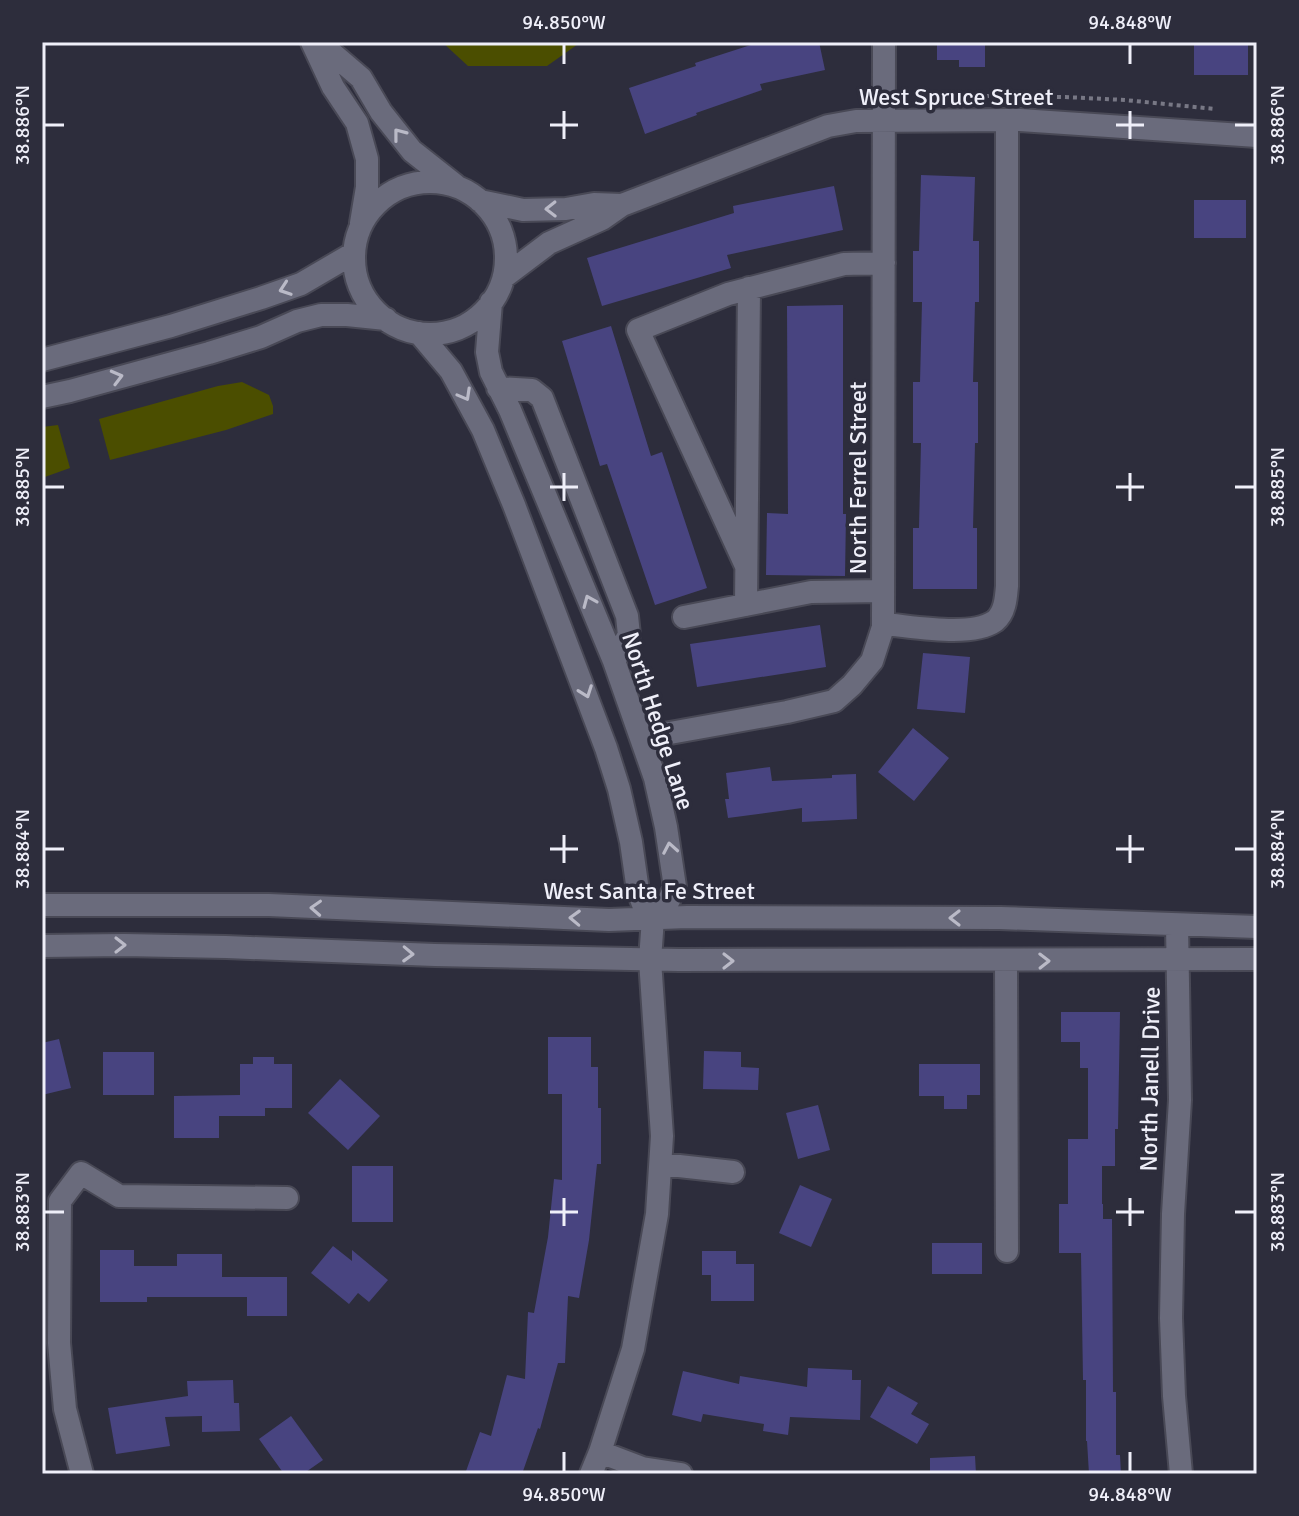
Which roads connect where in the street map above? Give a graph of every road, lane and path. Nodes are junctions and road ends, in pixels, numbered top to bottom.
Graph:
1 (312, 42) edge
2 (319, 42) edge
3 (884, 42) edge
4 (1007, 120) junction
5 (884, 121) junction
6 (1257, 136) edge
7 (456, 186) junction
8 (480, 201) junction
9 (622, 205) junction
10 (361, 226) junction
11 (354, 253) junction
12 (884, 263) junction
13 (504, 277) junction
14 (749, 288) junction
15 (491, 302) junction
16 (386, 319) junction
17 (419, 333) junction
18 (51, 358) edge
19 (498, 388) junction
20 (70, 391) junction
21 (42, 397) edge
22 (746, 566) junction
23 (883, 591) junction
24 (746, 605) junction
25 (684, 617) dead end
26 (883, 624) junction
27 (614, 661) junction
28 (642, 738) junction
29 (42, 905) edge
30 (653, 918) junction
31 (1177, 925) junction
32 (1257, 927) edge
33 (42, 946) edge
34 (1178, 959) junction
35 (1257, 959) edge
36 (650, 960) junction
37 (1006, 961) junction
38 (661, 1164) junction
39 (733, 1172) dead end
40 (287, 1198) dead end
41 (1007, 1251) dead end
42 (600, 1452) junction
43 (82, 1474) edge
44 (591, 1474) edge
45 (681, 1474) edge
46 (1181, 1474) edge

1 - 10 street
7 -> 2 street
3 - 5 street, North Ferrel Street
4 - 5 street, West Spruce Street
4 - 6 street, West Spruce Street
4 - 26 street
5 - 9 street, West Spruce Street
5 - 12 street, North Ferrel Street
7 - 8 street
7 - 10 street
9 -> 8 street, West Spruce Street
8 - 13 street
9 - 13 street, West Spruce Street
10 - 11 street
11 - 16 street
11 -> 18 street
12 - 14 street
12 - 23 street, North Ferrel Street
13 - 15 street
14 - 22 street
14 - 22 street
15 - 17 street
15 - 19 street, North Hedge Lane
16 - 17 street
20 -> 16 street
17 -> 30 street
18 - 20 street
27 -> 19 street, North Hedge Lane
19 - 27 street
20 - 21 street
22 - 24 street
23 - 24 street
23 - 26 street, North Ferrel Street
24 - 25 street
26 - 28 street, North Ferrel Street
27 - 28 street, North Hedge Lane
30 -> 28 street, North Hedge Lane
30 -> 29 street, West Santa Fe Street
31 -> 30 street, West Santa Fe Street
30 - 36 street
31 - 32 street, West Santa Fe Street
31 - 34 street, North Janell Drive
33 -> 36 street
34 - 35 street
37 -> 34 street
34 - 46 street, North Janell Drive
36 -> 37 street
36 - 38 street
37 - 41 street
38 - 39 street
38 - 42 street
40 - 43 street
42 - 44 street
42 - 45 street

